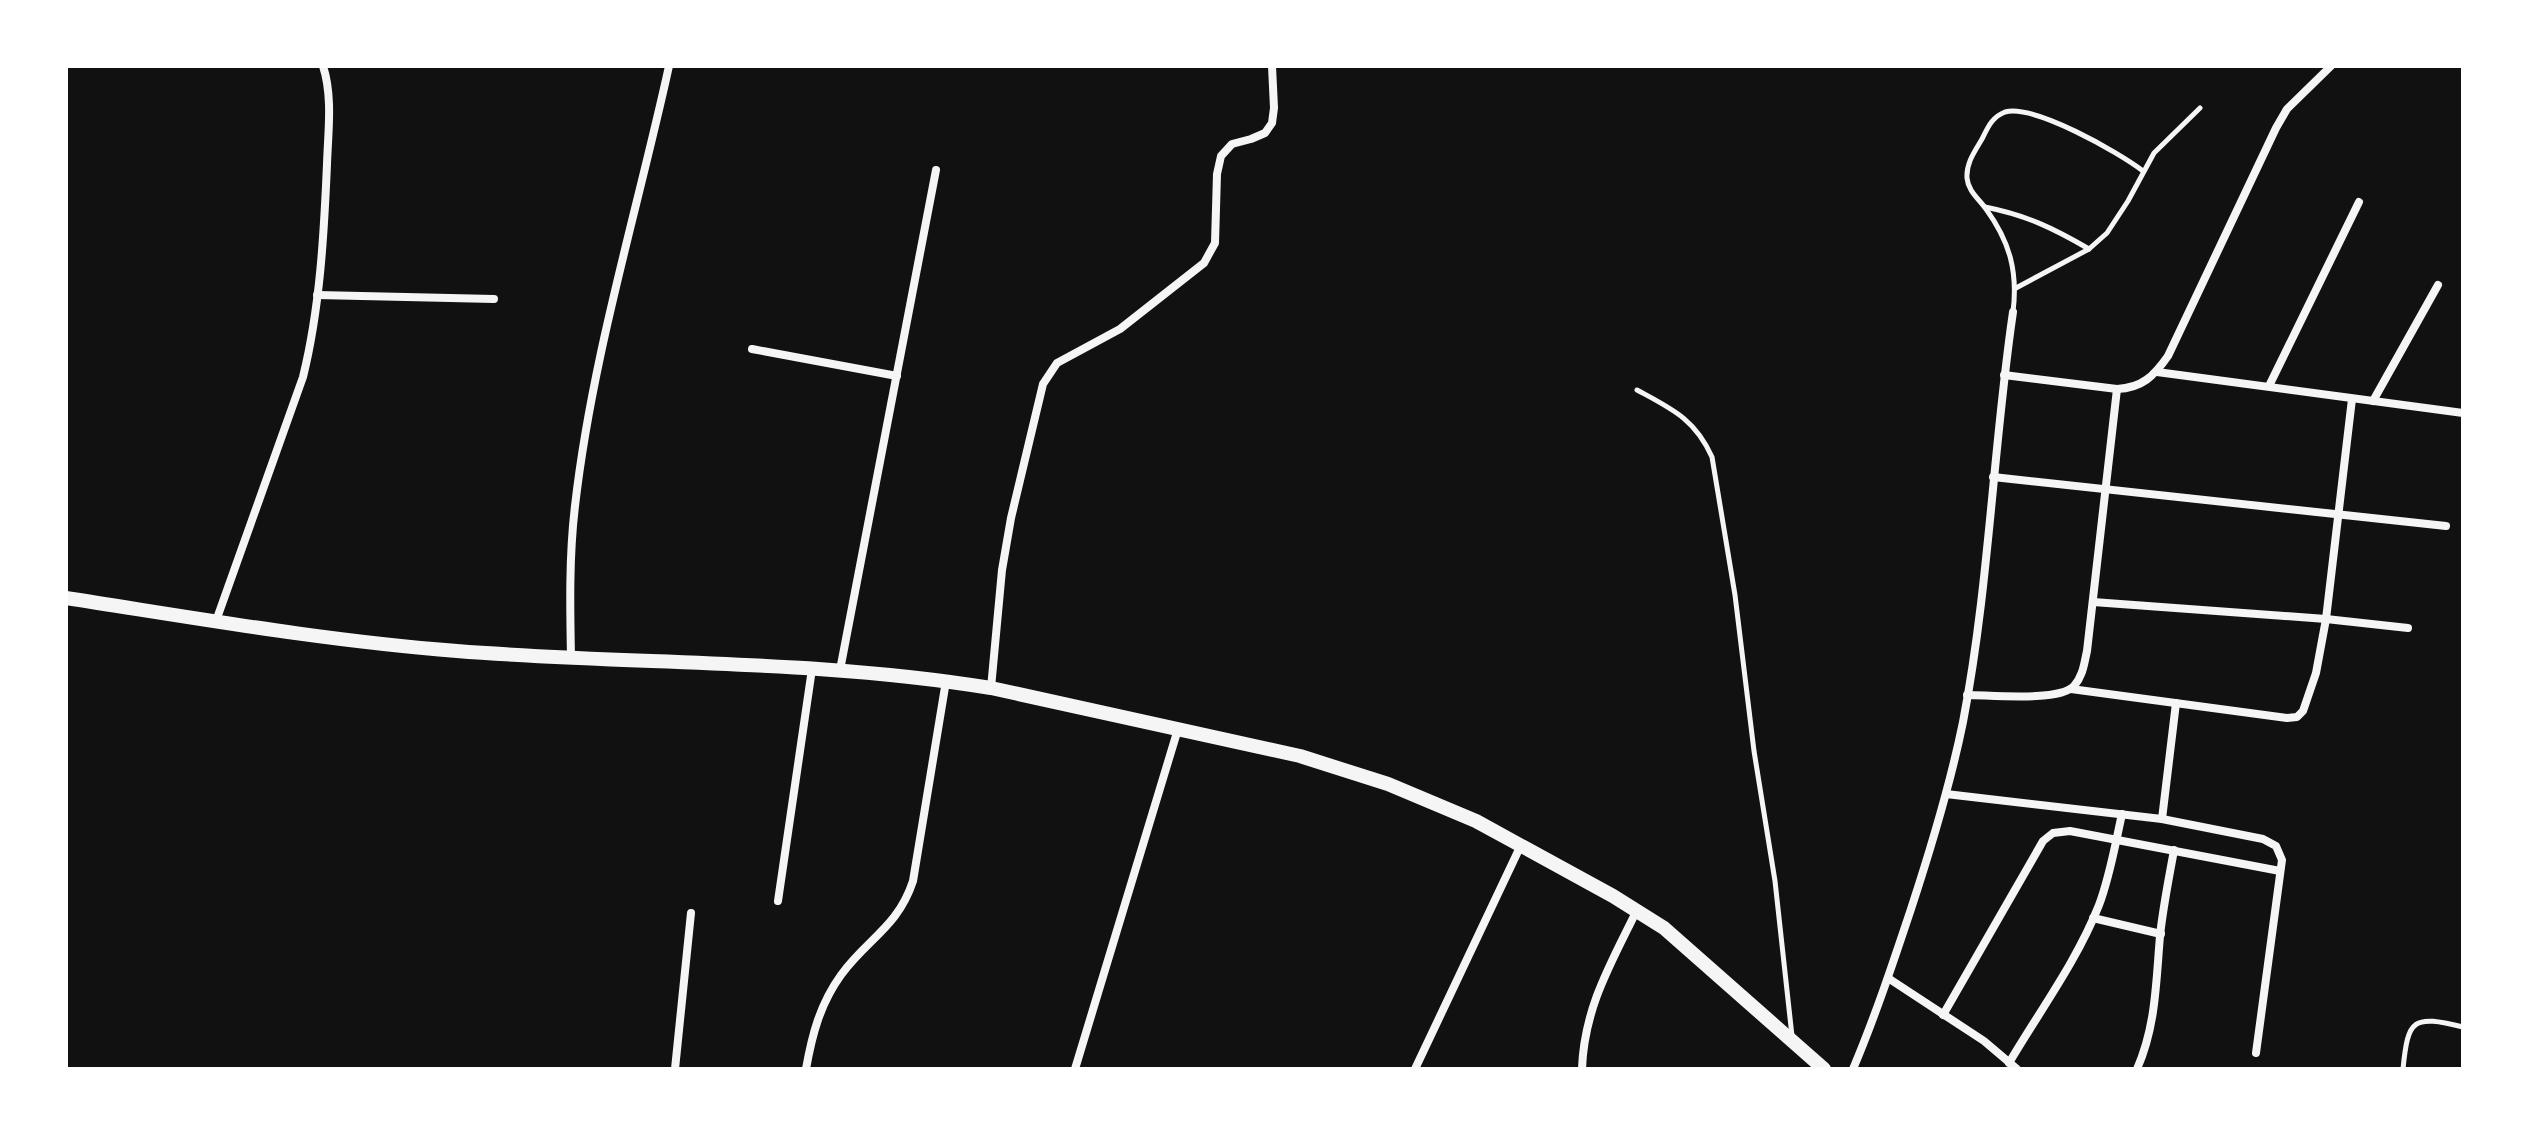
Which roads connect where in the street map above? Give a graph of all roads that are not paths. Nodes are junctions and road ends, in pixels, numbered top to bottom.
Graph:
1 (323, 66) edge
2 (669, 66) edge
3 (1272, 66) edge
4 (2331, 66) edge
5 (2200, 108) dead end
6 (936, 170) dead end
7 (2143, 171) junction
8 (2359, 202) dead end
9 (1984, 207) junction
10 (2089, 249) junction
11 (2438, 285) dead end
12 (2016, 288) junction
13 (317, 295) junction
14 (494, 299) dead end
15 (2013, 312) joint
16 (752, 349) dead end
17 (2157, 372) junction
18 (2004, 375) junction
19 (897, 376) junction
20 (2269, 386) junction
21 (2117, 389) junction
22 (1637, 390) dead end
23 (2352, 399) junction
24 (2373, 401) junction
25 (2463, 413) edge
26 (1993, 477) junction
27 (2105, 490) junction
28 (2339, 515) junction
29 (2446, 526) dead end
30 (66, 598) edge
31 (2093, 602) junction
32 (2326, 619) junction
33 (216, 621) junction
34 (2408, 628) dead end
35 (571, 657) junction
36 (812, 669) junction
37 (840, 670) junction
38 (946, 680) junction
39 (991, 688) junction
40 (2071, 689) junction
41 (1967, 695) junction
42 (2176, 703) junction
43 (1178, 729) junction
44 (1946, 794) junction
45 (2122, 814) junction
46 (2162, 819) junction
47 (2117, 838) junction
48 (1521, 844) junction
49 (2174, 850) junction
50 (2280, 871) junction
51 (778, 901) dead end
52 (1636, 912) junction
53 (691, 913) dead end
54 (2093, 918) junction
55 (2161, 934) junction
56 (1888, 978) junction
57 (1943, 1015) junction
58 (2463, 1027) edge
59 (1793, 1041) junction
60 (2256, 1053) dead end
61 (2009, 1063) junction
62 (675, 1069) edge
63 (806, 1069) edge
64 (1075, 1069) edge
65 (1415, 1069) edge
66 (1582, 1069) edge
67 (1824, 1069) edge
68 (1853, 1069) edge
69 (2017, 1069) edge
70 (2137, 1069) edge
71 (2403, 1069) edge

1 - 13 street
2 - 35 street
3 - 39 street
4 - 17 street
5 - 7 lane
6 - 19 street
7 - 9 lane
7 - 10 lane
8 - 20 street
9 - 10 lane
9 - 12 lane
10 - 12 lane
11 - 24 street
12 - 15 lane
13 - 14 street
13 - 33 street
15 - 18 street
16 - 19 street
17 - 20 street
17 - 21 street
18 - 21 street
18 - 26 street
19 - 37 street
20 - 23 street
21 - 27 street
22 - 59 lane
23 - 24 street
23 - 28 street
24 - 25 street
26 - 27 street
26 - 41 street
27 - 28 street
27 - 31 street
28 - 29 street
28 - 32 street
30 - 33 street
31 - 32 street
31 - 40 street
32 - 34 street
32 - 42 street
33 - 35 street
35 - 36 street
36 - 37 street
36 - 51 street
37 - 38 street
38 - 39 street
38 - 63 street
39 - 43 street
40 - 41 street
40 - 42 street
41 - 44 street
42 - 46 street
43 - 48 street
43 - 64 street
44 - 45 street
44 - 56 street
45 - 46 street
45 - 47 street
46 - 50 street
47 - 49 street
47 - 54 street
47 - 57 street
48 - 52 street
48 - 65 street
49 - 50 street
49 - 55 street
50 - 60 street
52 - 59 street
52 - 66 street
53 - 62 street
54 - 55 street
54 - 61 street
55 - 70 street
56 - 57 street
56 - 68 street
57 - 61 street
58 - 71 lane
59 - 67 street
61 - 69 street

